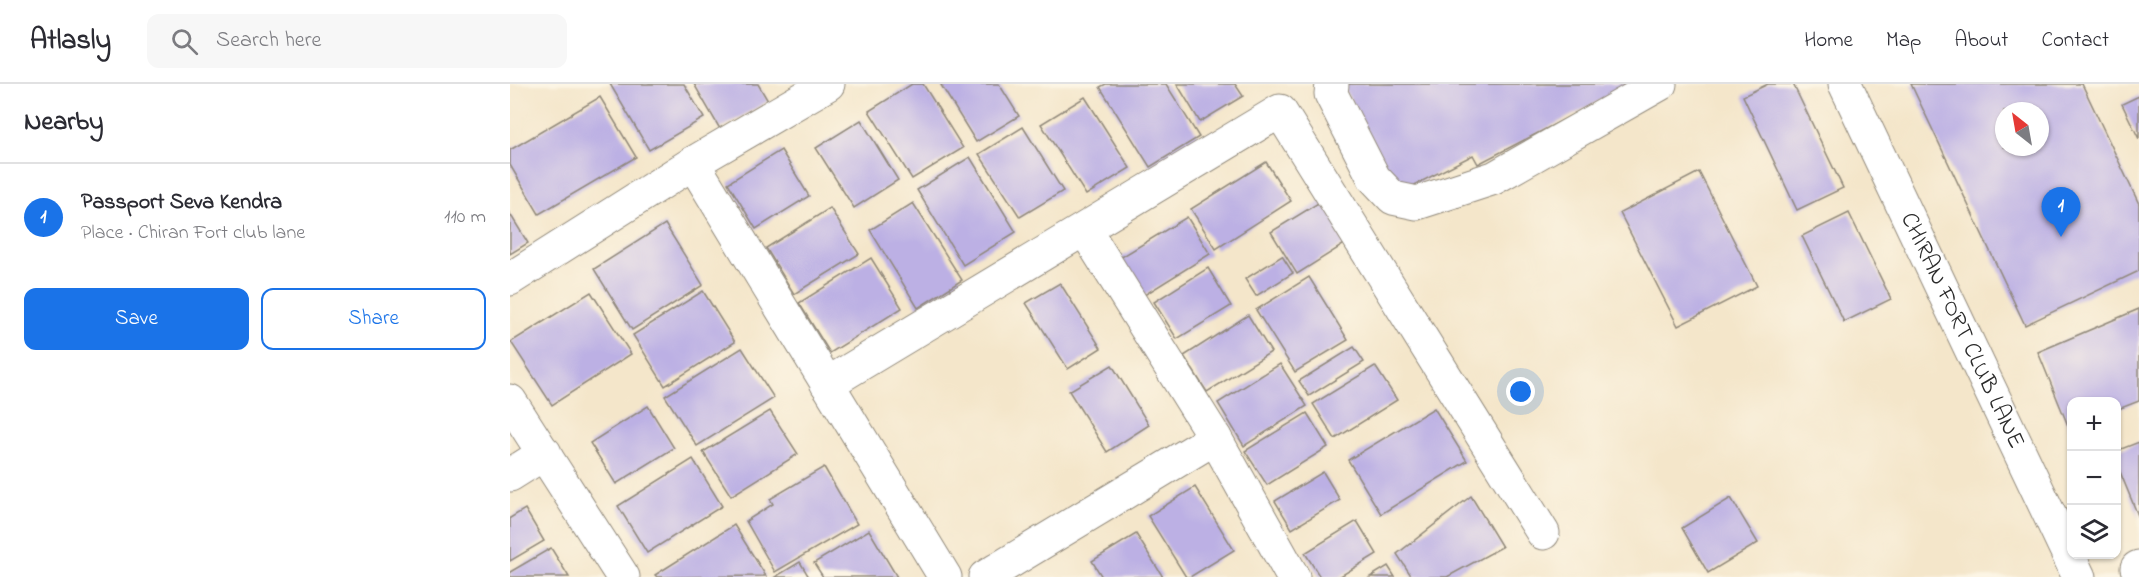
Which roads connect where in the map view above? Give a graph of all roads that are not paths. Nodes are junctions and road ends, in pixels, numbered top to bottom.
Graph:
1 (828, 84) edge
2 (1332, 84) edge
3 (1660, 84) edge
4 (1845, 84) edge
5 (693, 163) junction
6 (1084, 230) junction
7 (510, 279) edge
8 (827, 384) junction
9 (510, 400) edge
10 (1215, 438) junction
11 (545, 453) junction
12 (510, 475) edge
13 (1543, 533) dead end
14 (623, 577) edge
15 (945, 577) edge
16 (985, 577) edge
17 (1293, 577) edge
18 (2079, 577) edge

1 - 5 street
2 - 3 street
4 - 18 street, CHIRAN FORT CLUB LANE
5 - 7 street
5 - 8 street
6 - 8 street
6 - 10 street
6 - 13 street
8 - 15 street
9 - 11 street
10 - 16 street
10 - 17 street
11 - 12 street
11 - 14 street

